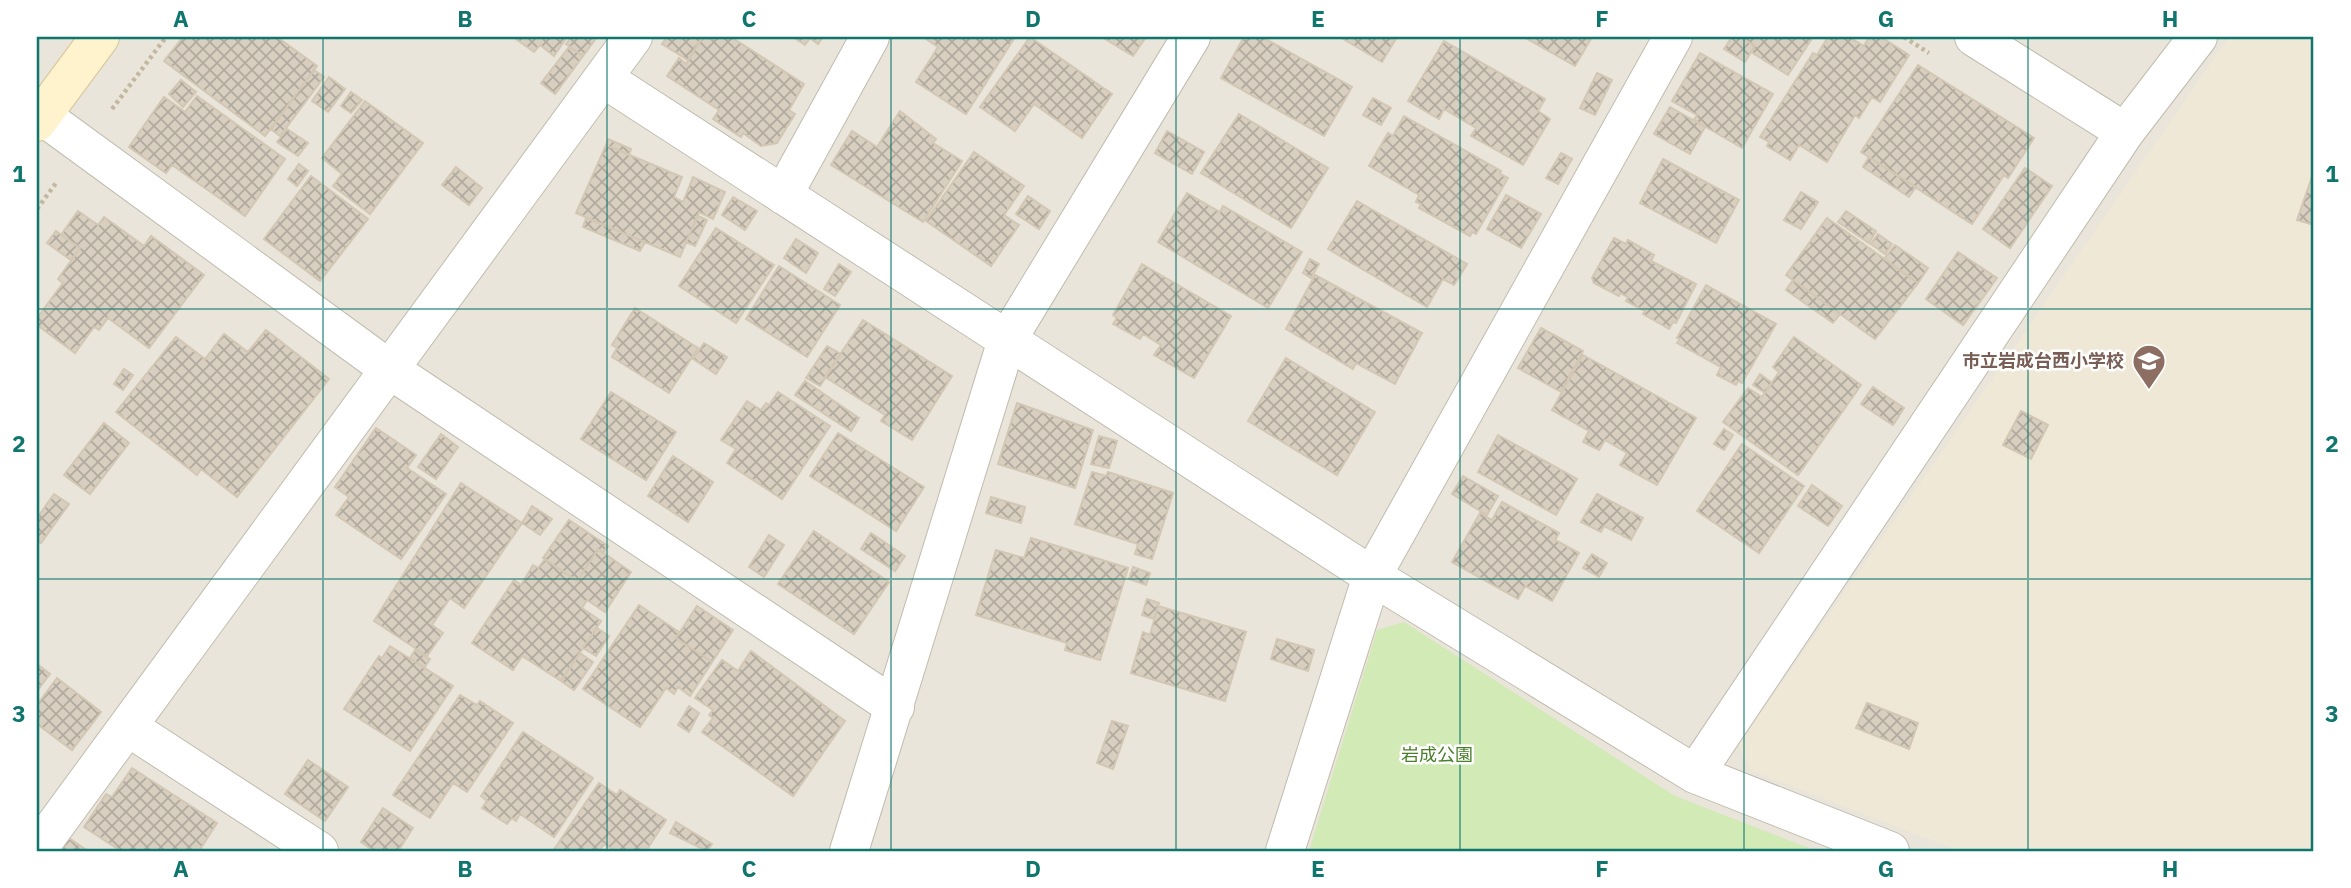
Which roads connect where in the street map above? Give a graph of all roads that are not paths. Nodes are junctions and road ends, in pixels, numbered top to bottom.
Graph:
1 (100, 37) edge
2 (633, 37) edge
3 (870, 37) edge
4 (1191, 37) edge
5 (1673, 37) edge
6 (1974, 37) edge
7 (2198, 37) edge
8 (603, 78) junction
9 (38, 117) edge
10 (2125, 132) junction
11 (783, 195) junction
12 (1007, 340) junction
13 (389, 369) junction
14 (1372, 576) junction
15 (895, 707) junction
16 (128, 727) junction
17 (1695, 774) junction
18 (37, 850) edge
19 (319, 851) edge
20 (849, 851) edge
21 (1285, 851) edge
22 (1890, 851) edge

1 - 9 street
2 - 8 street
3 - 11 street
4 - 12 street
5 - 14 street
6 - 10 street
7 - 10 street
8 - 11 street
8 - 13 street
9 - 13 street
10 - 17 street
11 - 12 street
12 - 14 street
12 - 15 street
13 - 15 street
13 - 16 street
14 - 17 street
14 - 21 street
15 - 20 street
16 - 18 street
16 - 19 street
17 - 22 street

